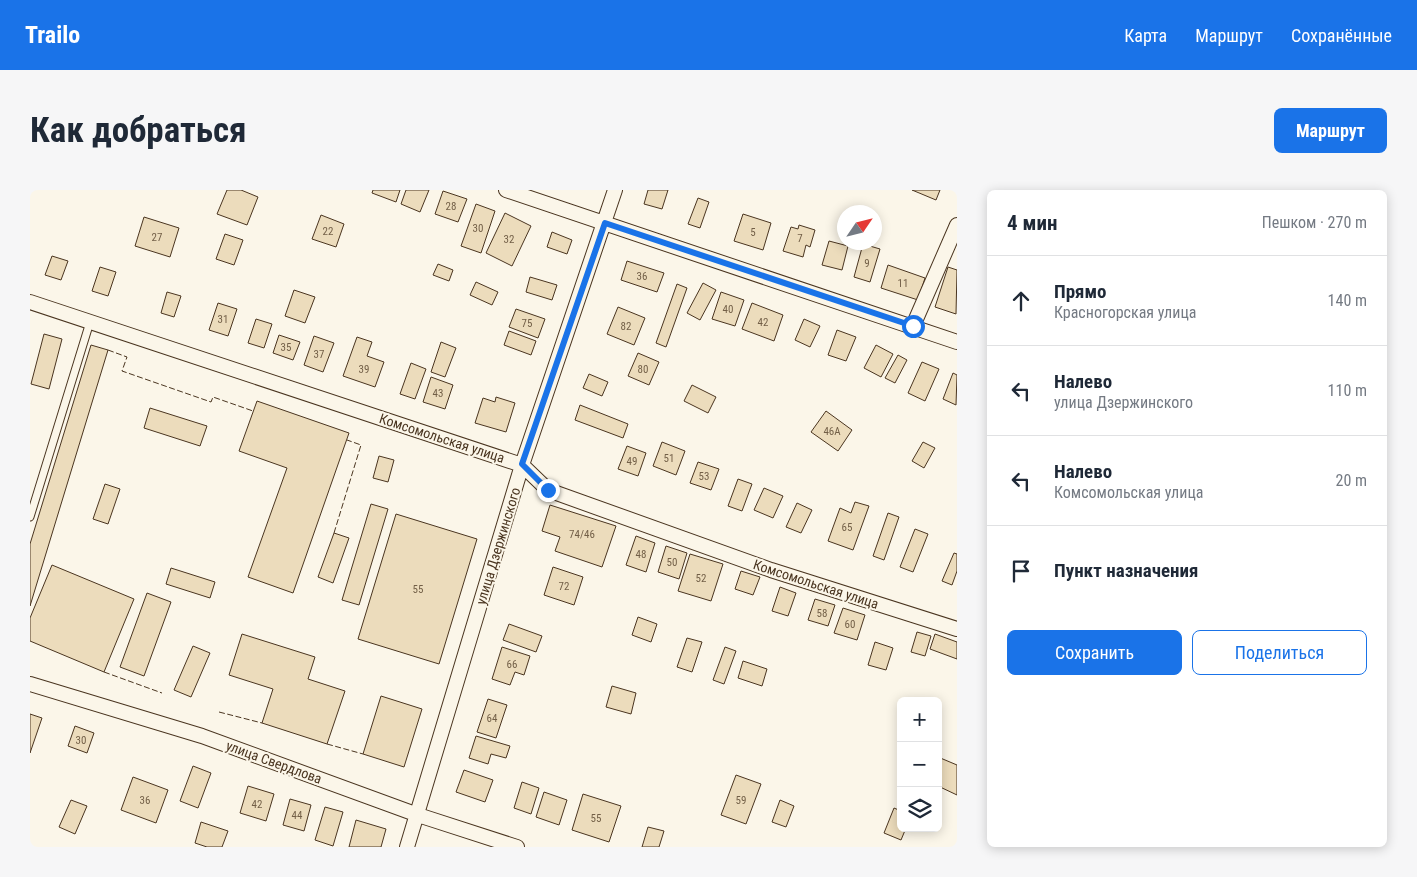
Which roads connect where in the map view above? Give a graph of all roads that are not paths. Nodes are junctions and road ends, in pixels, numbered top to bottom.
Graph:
1 (506, 190) edge
2 (615, 190) edge
3 (605, 223) junction
4 (957, 226) edge
5 (30, 302) edge
6 (90, 322) junction
7 (913, 326) junction
8 (957, 342) edge
9 (522, 464) junction
10 (30, 517) edge
11 (957, 629) edge
12 (30, 684) edge
13 (418, 815) junction
14 (407, 847) edge
15 (517, 847) edge

1 - 3 street
2 - 3 street, улица Дзержинского
3 - 7 street
3 - 9 street, улица Дзержинского
4 - 7 street
5 - 6 street, Комсомольская улица
6 - 9 street, Комсомольская улица
6 - 10 lane
7 - 8 street
9 - 11 street, Комсомольская улица
9 - 13 street, улица Дзержинского
12 - 13 street, улица Свердлова
13 - 14 street, улица Дзержинского
13 - 15 street, улица Свердлова

